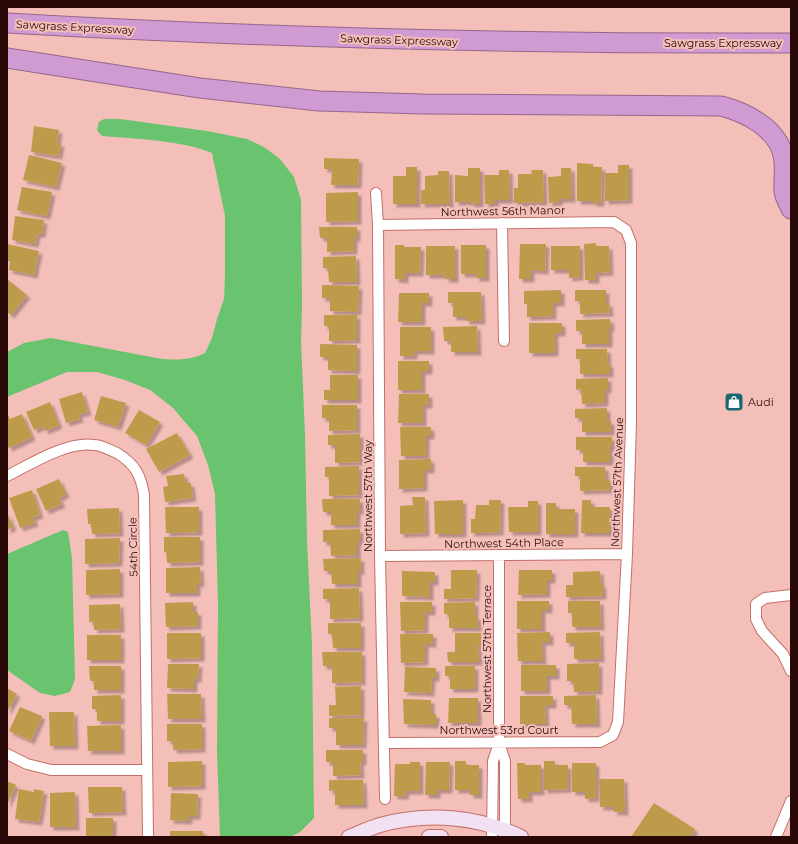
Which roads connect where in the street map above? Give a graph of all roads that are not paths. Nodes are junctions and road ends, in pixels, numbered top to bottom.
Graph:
1 (7, 23) edge
2 (791, 43) edge
3 (7, 58) edge
4 (376, 193) dead end
5 (791, 209) edge
6 (502, 223) junction
7 (378, 225) junction
8 (626, 230) joint
9 (504, 341) dead end
10 (7, 476) edge
11 (627, 554) junction
12 (499, 555) junction
13 (380, 556) junction
14 (791, 595) edge
15 (791, 671) edge
16 (613, 735) joint
17 (384, 743) junction
18 (499, 743) junction
19 (7, 754) edge
20 (147, 770) junction
21 (385, 798) dead end
22 (791, 801) edge
23 (499, 832) edge
24 (148, 837) edge
25 (349, 837) edge
26 (430, 837) edge
27 (441, 837) edge
28 (521, 837) edge
29 (776, 837) edge

1 - 2 highway, Sawgrass Expressway
3 - 5 highway
4 - 7 street, Northwest 57th Way
6 - 7 street, Northwest 56th Manor
6 - 8 street, Northwest 56th Manor
6 - 9 street
7 - 13 street, Northwest 57th Way
8 - 11 street, Northwest 57th Avenue
10 - 20 street, 54th Circle
11 - 12 street, Northwest 54th Place
11 - 16 street, Northwest 57th Avenue
12 - 13 street, Northwest 54th Place
12 - 18 street, Northwest 57th Terrace
13 - 17 street, Northwest 57th Way
14 - 15 street
16 - 18 street, Northwest 53rd Court
17 - 18 street, Northwest 53rd Court
17 - 21 street, Northwest 57th Way
18 - 23 street, Northwest 57th Terrace
18 - 23 street, Northwest 57th Terrace
19 - 20 street
20 - 24 street, 54th Circle
22 - 29 street
23 - 25 street
23 - 28 street
26 - 27 street

